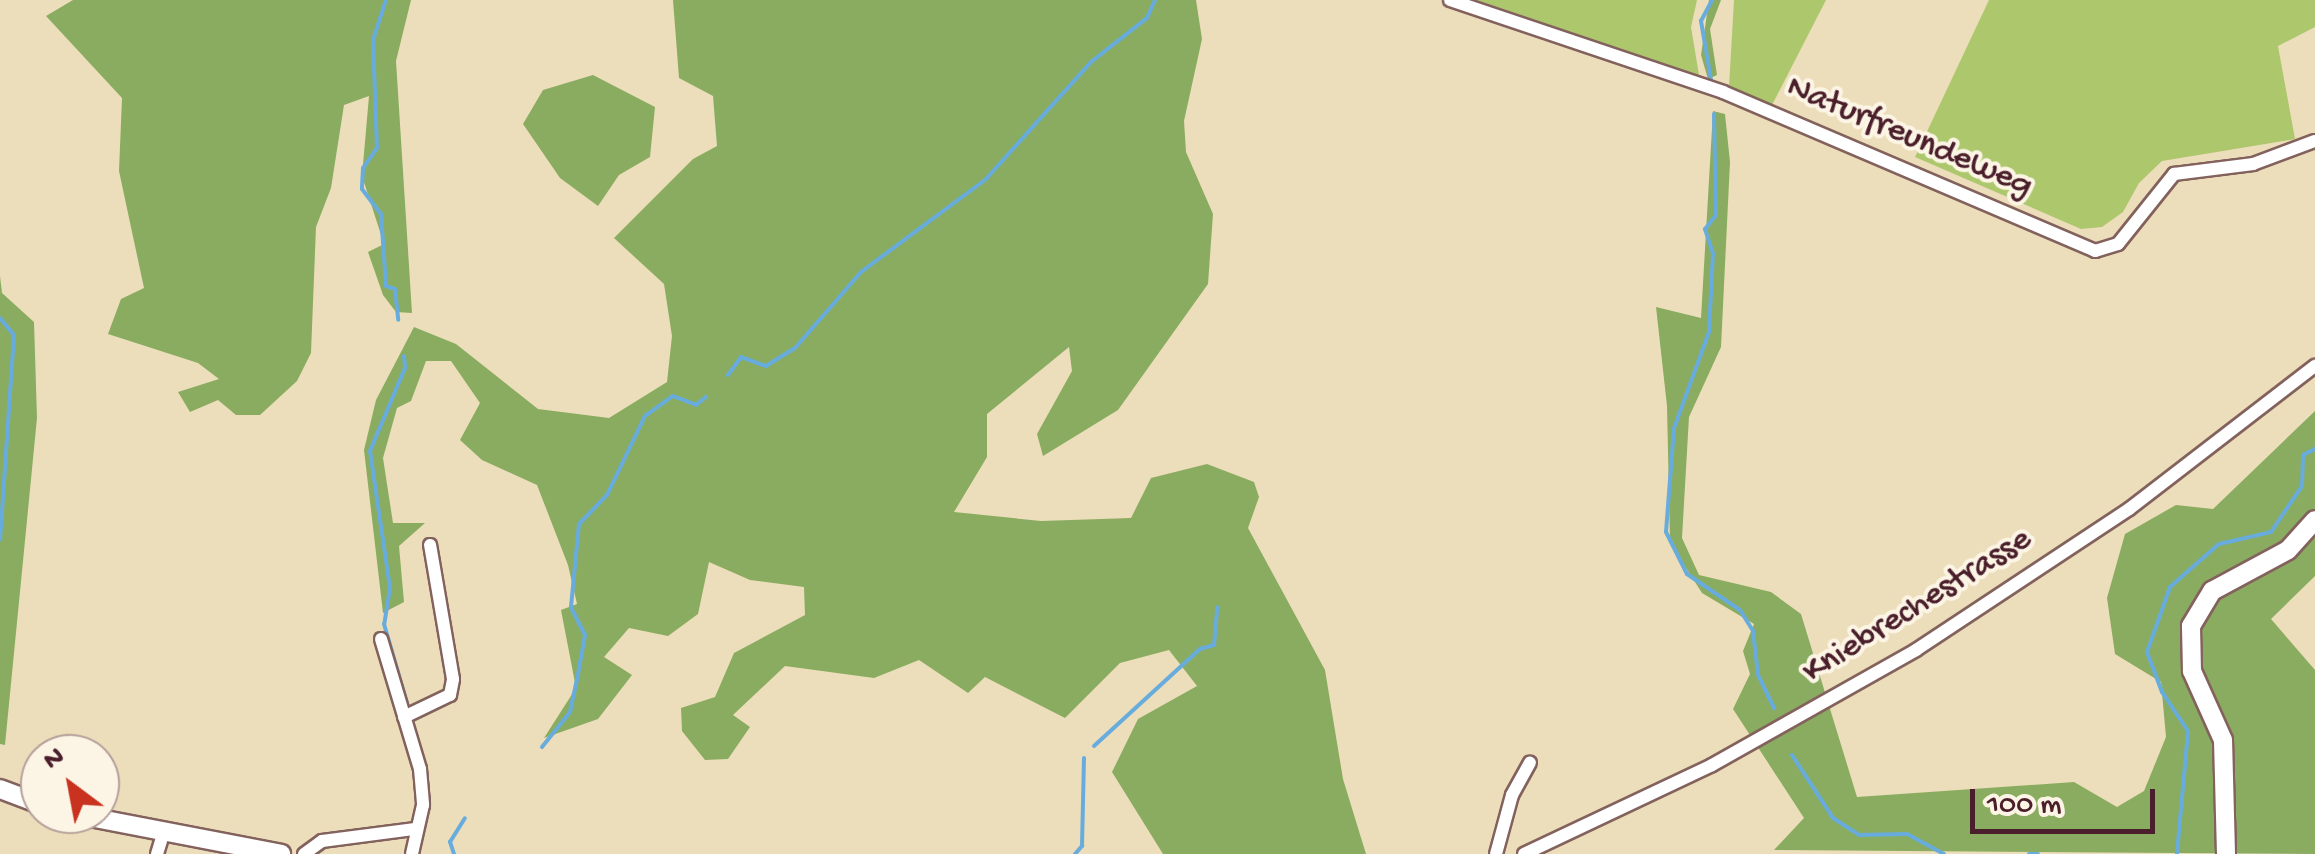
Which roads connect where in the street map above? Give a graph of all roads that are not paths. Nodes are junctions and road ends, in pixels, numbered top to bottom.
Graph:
1 (1450, 0) edge
2 (2315, 141) edge
3 (2315, 366) edge
4 (2315, 520) edge
5 (430, 546) dead end
6 (381, 639) dead end
7 (404, 718) junction
8 (1530, 764) dead end
9 (120, 823) edge
10 (415, 830) junction
11 (164, 831) junction
12 (157, 854) edge
13 (281, 854) edge
14 (304, 854) edge
15 (412, 854) edge
16 (1496, 854) edge
17 (1524, 854) edge
18 (2226, 854) edge

1 - 2 street, Naturfreundeweg
3 - 17 street, Kniebrechestrasse
4 - 18 main road
5 - 7 street
6 - 7 street
7 - 10 street
8 - 16 street
9 - 11 main road
10 - 14 street
10 - 15 street
11 - 12 street
11 - 13 main road

